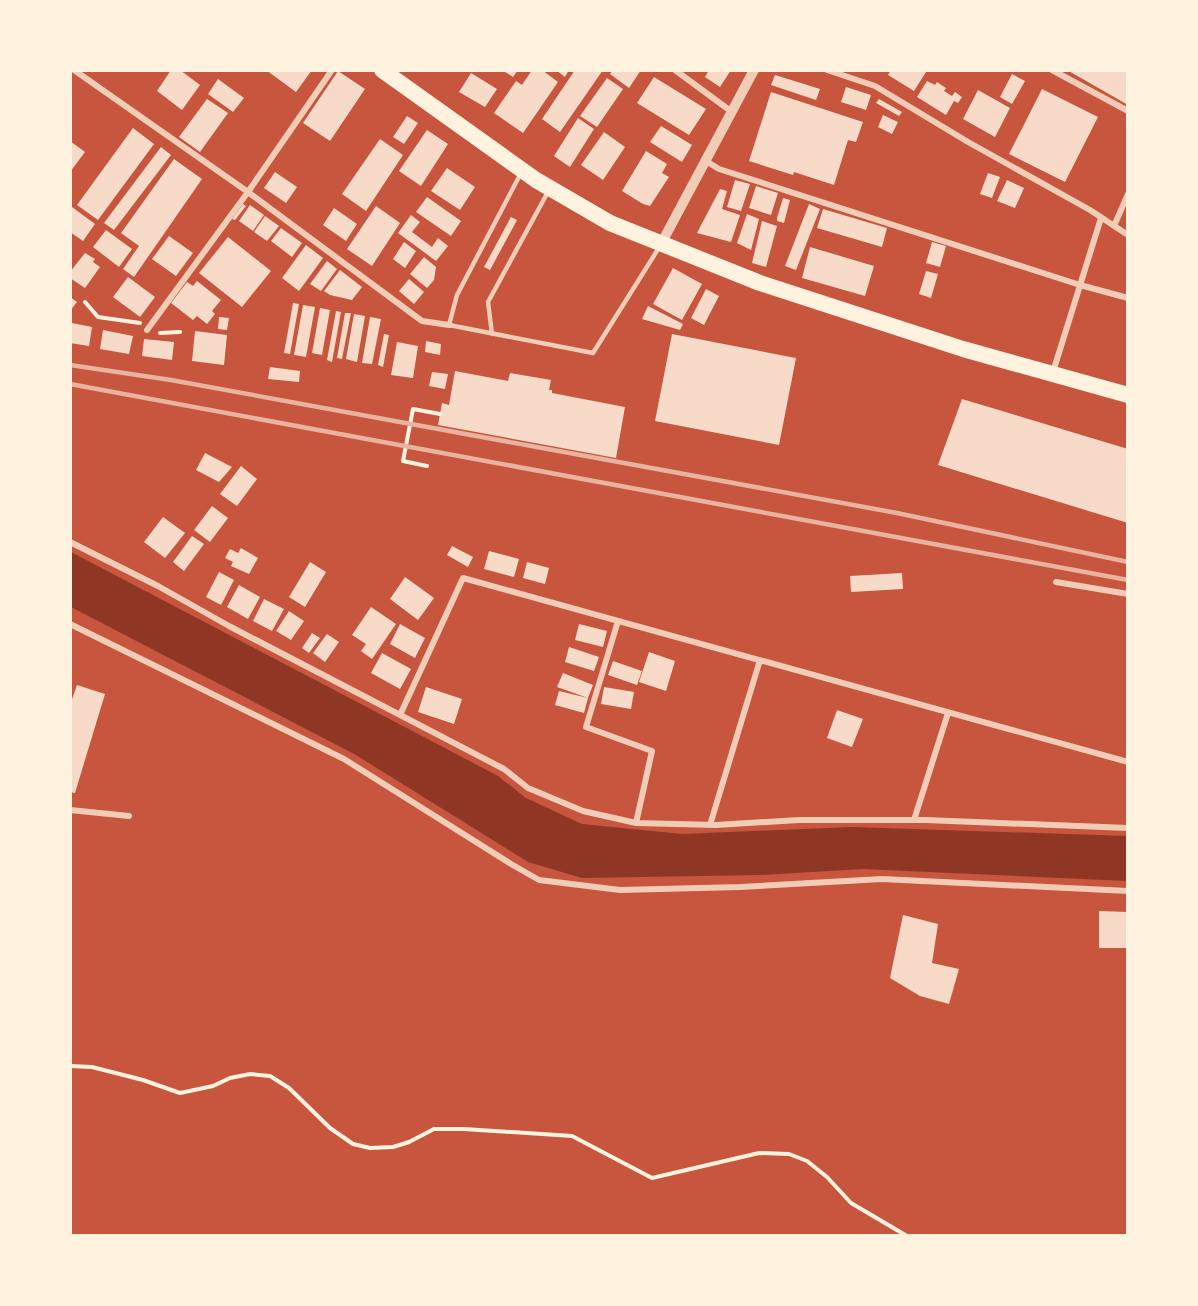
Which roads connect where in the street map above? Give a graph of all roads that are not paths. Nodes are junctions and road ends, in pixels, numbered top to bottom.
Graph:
1 (74, 70) edge
2 (332, 70) edge
3 (382, 70) edge
4 (675, 70) edge
5 (754, 70) edge
6 (827, 70) edge
7 (1052, 70) edge
8 (732, 111) junction
9 (1128, 111) edge
10 (706, 161) junction
11 (522, 170) junction
12 (550, 188) junction
13 (249, 192) junction
14 (1128, 194) edge
15 (1101, 218) junction
16 (1114, 226) junction
17 (1128, 235) edge
18 (662, 244) junction
19 (1080, 285) junction
20 (1128, 298) edge
21 (449, 325) junction
22 (147, 330) road end
23 (492, 334) junction
24 (1053, 373) junction
25 (1128, 396) edge
26 (70, 542) edge
27 (1056, 582) dead end
28 (1128, 594) edge
29 (618, 621) junction
30 (70, 624) edge
31 (760, 660) junction
32 (948, 712) junction
33 (400, 715) junction
34 (1128, 762) edge
35 (70, 810) edge
36 (129, 816) dead end
37 (914, 820) junction
38 (636, 823) junction
39 (710, 825) junction
40 (1128, 828) edge
41 (1128, 891) edge

1 - 13 street
2 - 13 street
3 - 11 highway
4 - 8 street
5 - 8 street
6 - 15 street
7 - 9 street
8 - 10 street
10 - 18 street
10 - 19 street
11 - 12 highway
11 - 21 lane
12 - 18 highway
12 - 23 lane
13 - 21 street
13 - 22 street
14 - 16 street
15 - 16 street
15 - 19 street
16 - 17 street
18 - 23 lane
18 - 24 highway
19 - 20 street
19 - 24 street
21 - 23 lane
24 - 25 highway
26 - 33 street
27 - 28 street
29 - 31 street
29 - 33 street
29 - 38 street
30 - 41 street
31 - 32 street
31 - 39 street
32 - 34 street
32 - 37 street
33 - 38 street
35 - 36 street
37 - 39 street
37 - 40 street
38 - 39 street

